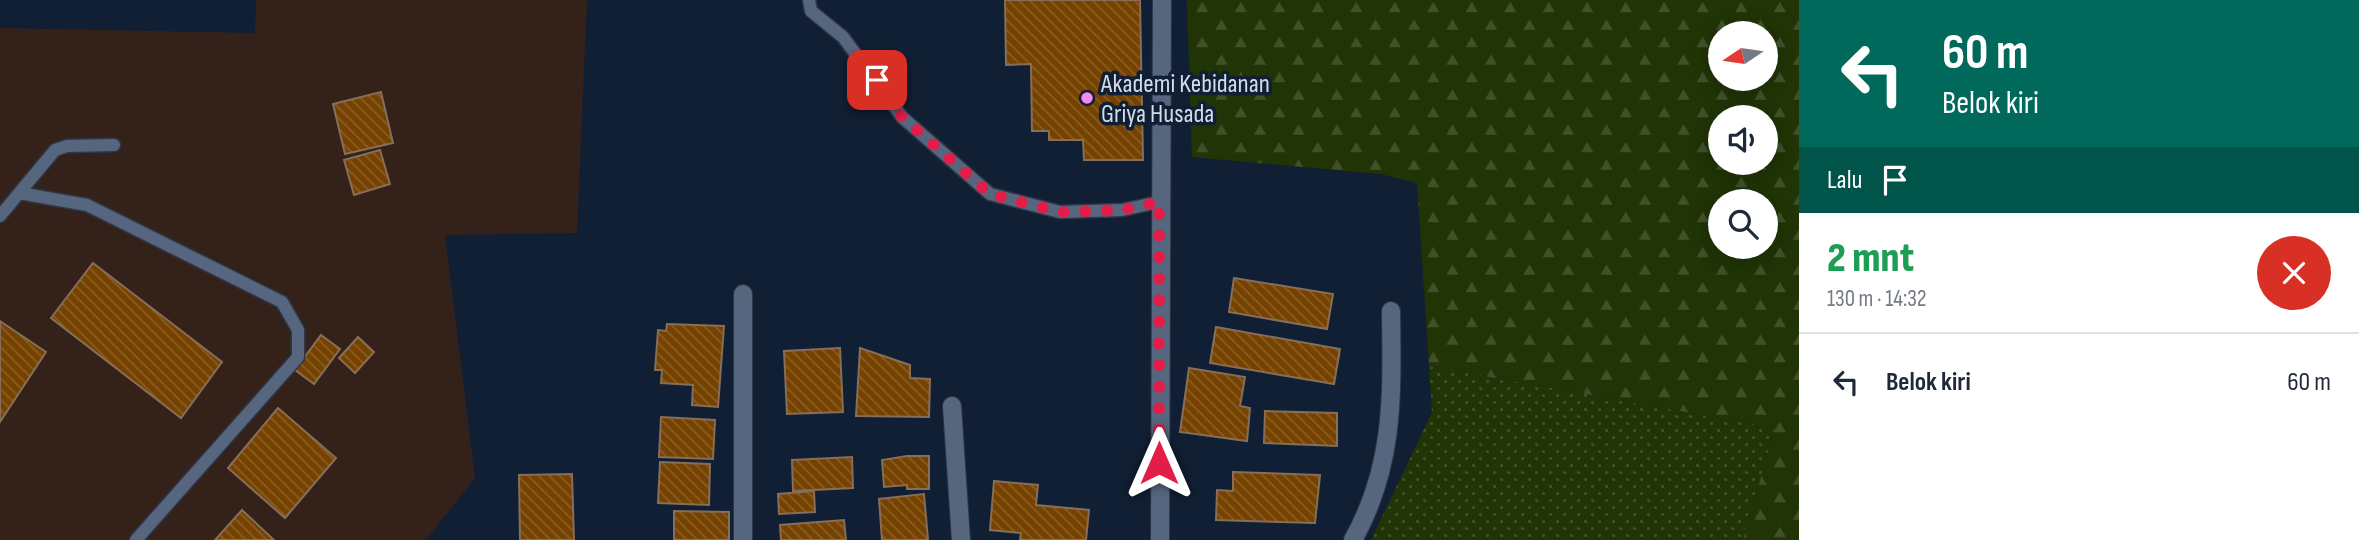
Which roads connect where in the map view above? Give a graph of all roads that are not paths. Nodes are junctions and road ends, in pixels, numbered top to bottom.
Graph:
1 (810, 0) edge
2 (1162, 0) edge
3 (114, 145) dead end
4 (19, 193) junction
5 (1159, 202) junction
6 (0, 216) edge
7 (743, 294) dead end
8 (1391, 312) dead end
9 (952, 406) dead end
10 (136, 540) edge
11 (743, 540) edge
12 (961, 540) edge
13 (1160, 540) edge
14 (1353, 540) edge

1 - 5 lane
2 - 5 street
3 - 4 lane
4 - 6 lane
4 - 10 lane
5 - 13 street
7 - 11 street
8 - 14 street
9 - 12 street

